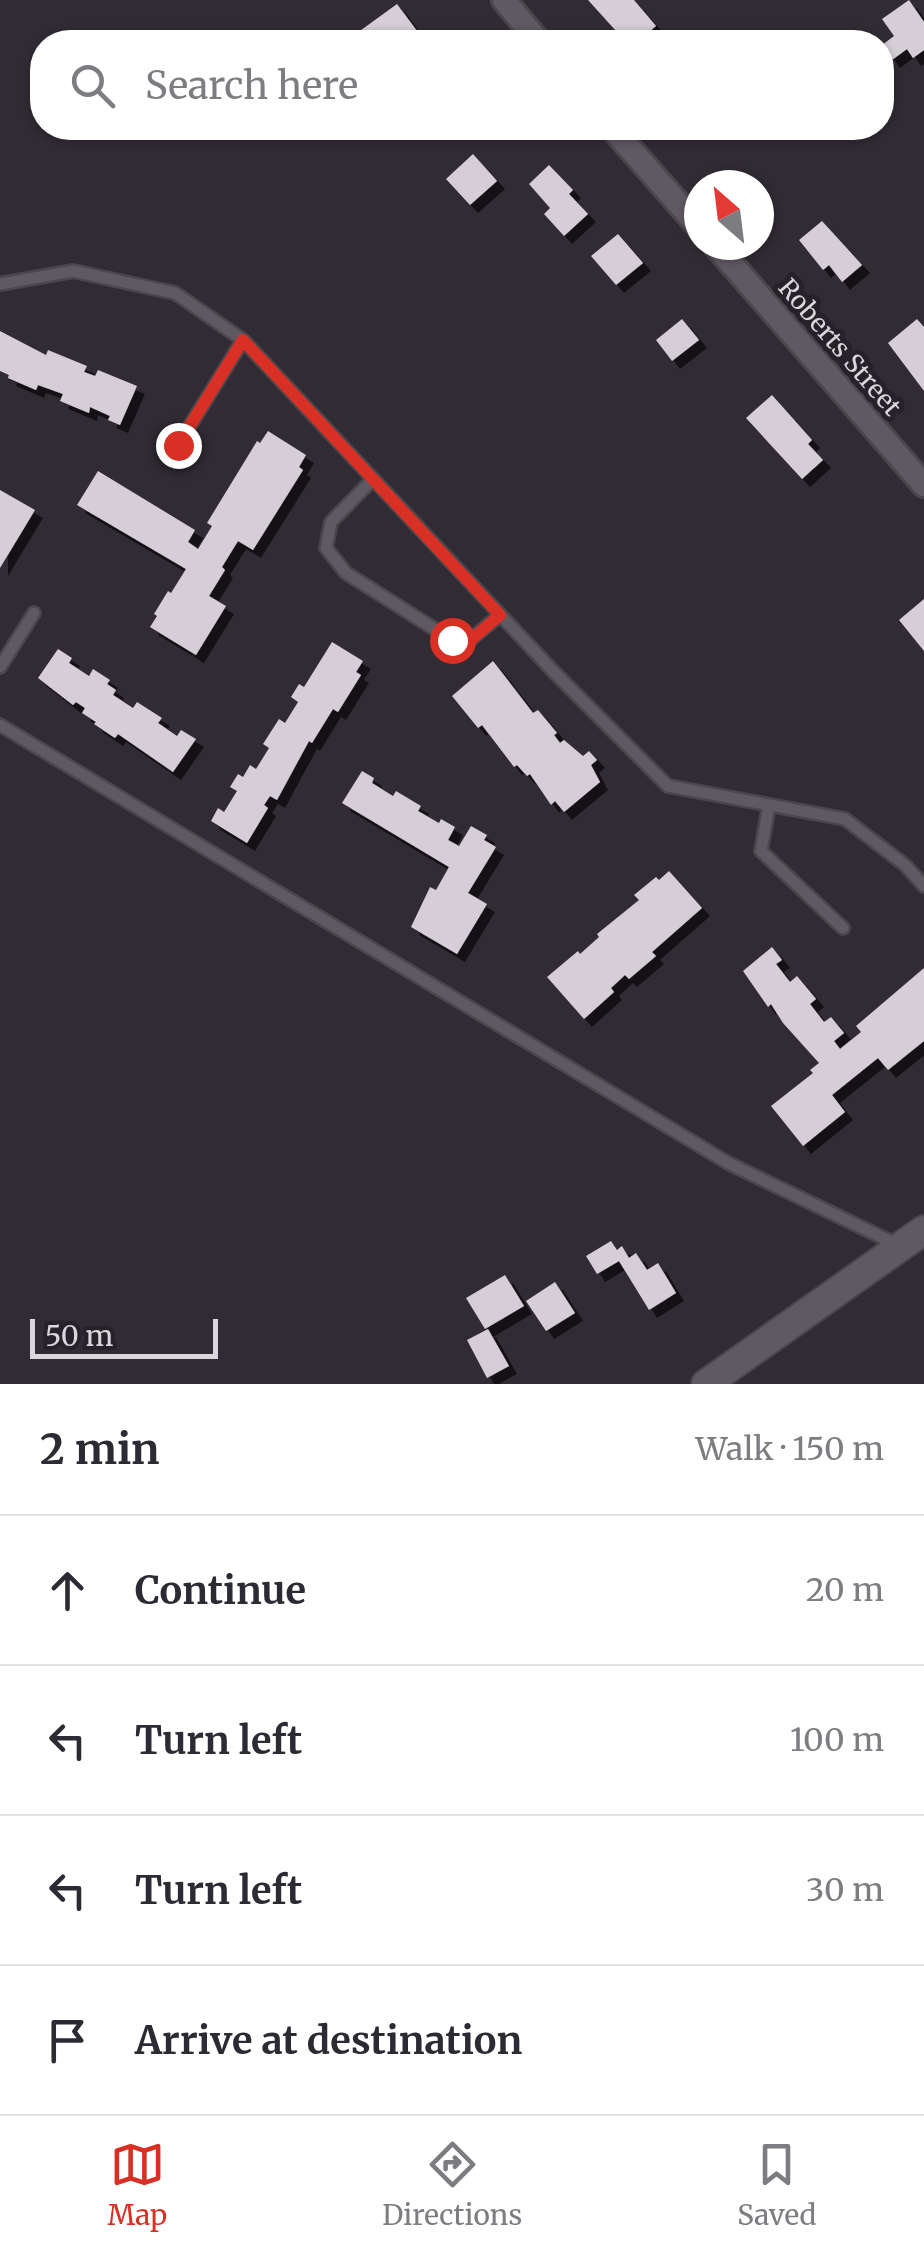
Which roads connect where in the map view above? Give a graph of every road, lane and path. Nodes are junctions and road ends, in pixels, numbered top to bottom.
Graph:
1 (504, 0) edge
2 (529, 30) edge
3 (623, 140) edge
4 (684, 210) edge
5 (728, 260) edge
6 (0, 284) edge
7 (243, 340) junction
8 (178, 445) dead end
9 (373, 479) junction
10 (924, 484) edge
11 (34, 613) dead end
12 (500, 615) junction
13 (0, 667) edge
14 (0, 725) edge
15 (769, 805) junction
16 (924, 886) edge
17 (842, 928) dead end
18 (913, 1238) edge
19 (706, 1384) edge

1 - 2 street
3 - 4 street
5 - 10 street, Roberts Street
6 - 7 lane
7 - 8 lane
7 - 9 lane
9 - 12 lane
9 - 12 lane
11 - 13 lane
12 - 15 lane
14 - 18 lane
15 - 16 lane
15 - 17 lane
18 - 19 street

